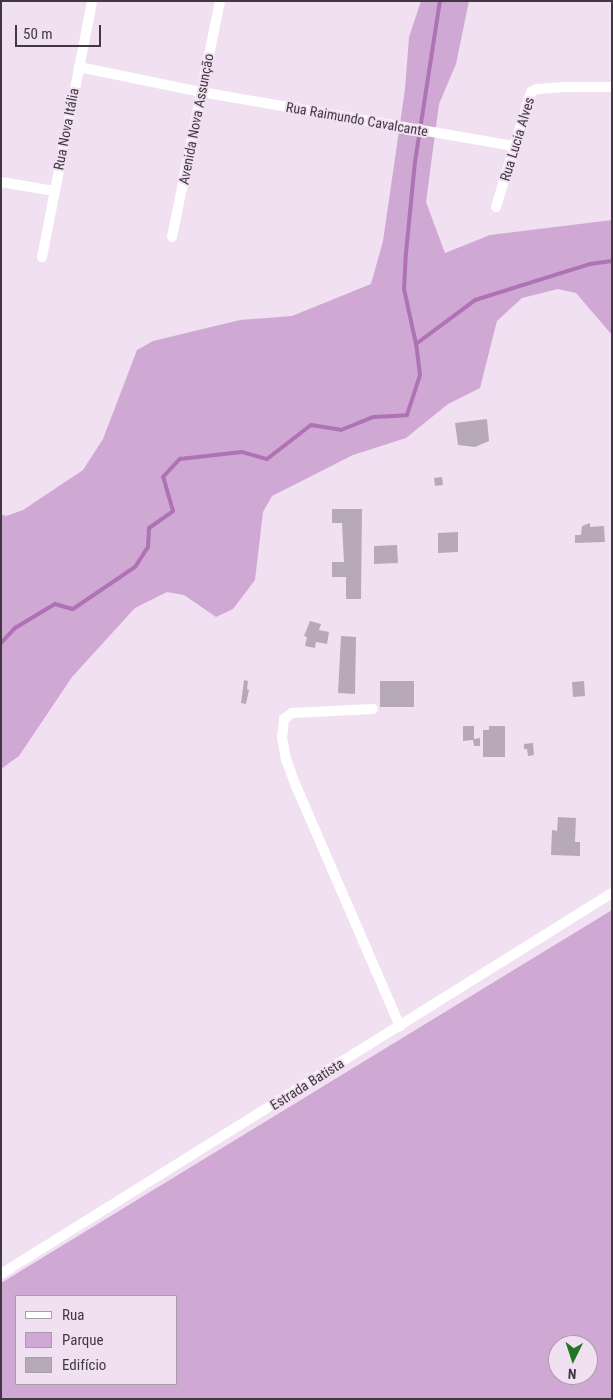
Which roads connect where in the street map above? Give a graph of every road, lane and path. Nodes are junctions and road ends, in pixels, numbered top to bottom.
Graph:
1 (92, 1) edge
2 (220, 1) edge
3 (79, 67) junction
4 (612, 87) edge
5 (201, 92) junction
6 (514, 146) junction
7 (1, 182) edge
8 (54, 191) junction
9 (496, 207) dead end
10 (172, 237) dead end
11 (42, 257) dead end
12 (373, 710) dead end
13 (612, 893) edge
14 (400, 1026) junction
15 (1, 1274) edge

1 - 3 street, Rua Nova Itália
2 - 5 street, Avenida Nova Assunção
3 - 5 street, Rua Raimundo Cavalcante
3 - 8 street, Rua Nova Itália
4 - 6 street, Rua Lucia Alves
5 - 6 street, Rua Raimundo Cavalcante
5 - 10 street, Avenida Nova Assunção
6 - 9 street, Rua Lucia Alves
7 - 8 street
8 - 11 street, Rua Nova Itália
12 - 14 street
13 - 14 street, Estrada Batista
14 - 15 street, Estrada Batista

